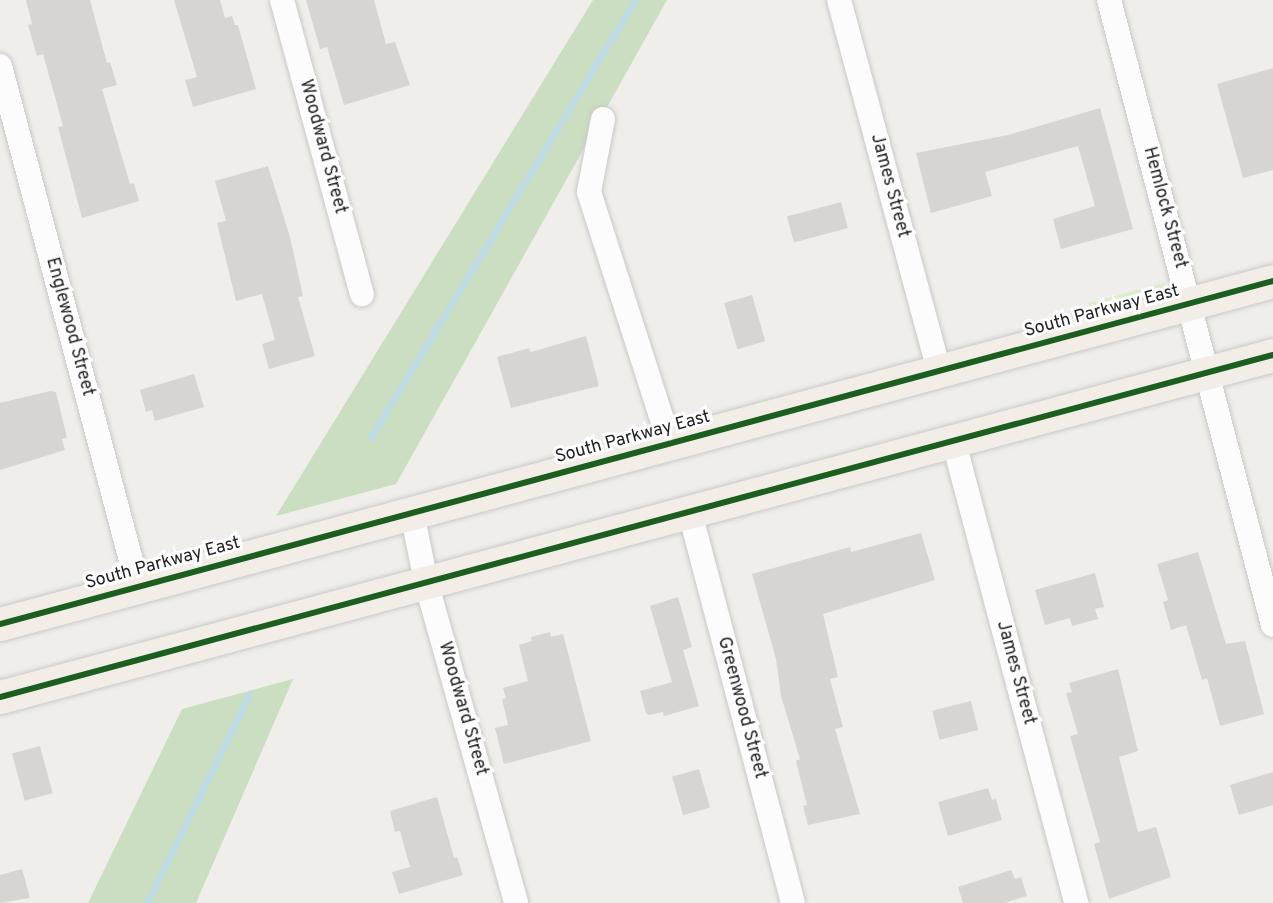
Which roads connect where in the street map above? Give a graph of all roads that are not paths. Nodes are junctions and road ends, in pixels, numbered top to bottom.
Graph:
1 (282, 0) edge
2 (839, 0) edge
3 (1108, 0) edge
4 (0, 66) edge
5 (603, 119) dead end
6 (1273, 281) edge
7 (362, 294) dead end
8 (1190, 304) junction
9 (1273, 355) edge
10 (939, 371) junction
11 (1207, 373) junction
12 (954, 443) junction
13 (670, 444) junction
14 (411, 513) junction
15 (690, 513) junction
16 (426, 582) junction
17 (138, 587) junction
18 (0, 624) edge
19 (1273, 625) edge
20 (0, 697) edge
21 (516, 903) edge
22 (793, 903) edge
23 (1076, 903) edge

1 - 7 street, Woodward Street
2 - 10 street, James Street
3 - 8 street, Hemlock Street
4 - 17 street, Englewood Street
5 - 13 street
6 - 8 main road, South Parkway East
8 - 10 main road, South Parkway East
8 - 11 street, Hemlock Street
9 - 11 main road
10 - 13 main road, South Parkway East
11 - 12 main road
11 - 19 street, Hemlock Street
12 - 15 main road
12 - 23 street, James Street
13 - 14 main road, South Parkway East
14 - 16 street, Woodward Street
14 - 17 main road, South Parkway East
15 - 16 main road
15 - 22 street, Greenwood Street
16 - 20 main road
16 - 21 street, Woodward Street
17 - 18 main road, South Parkway East

